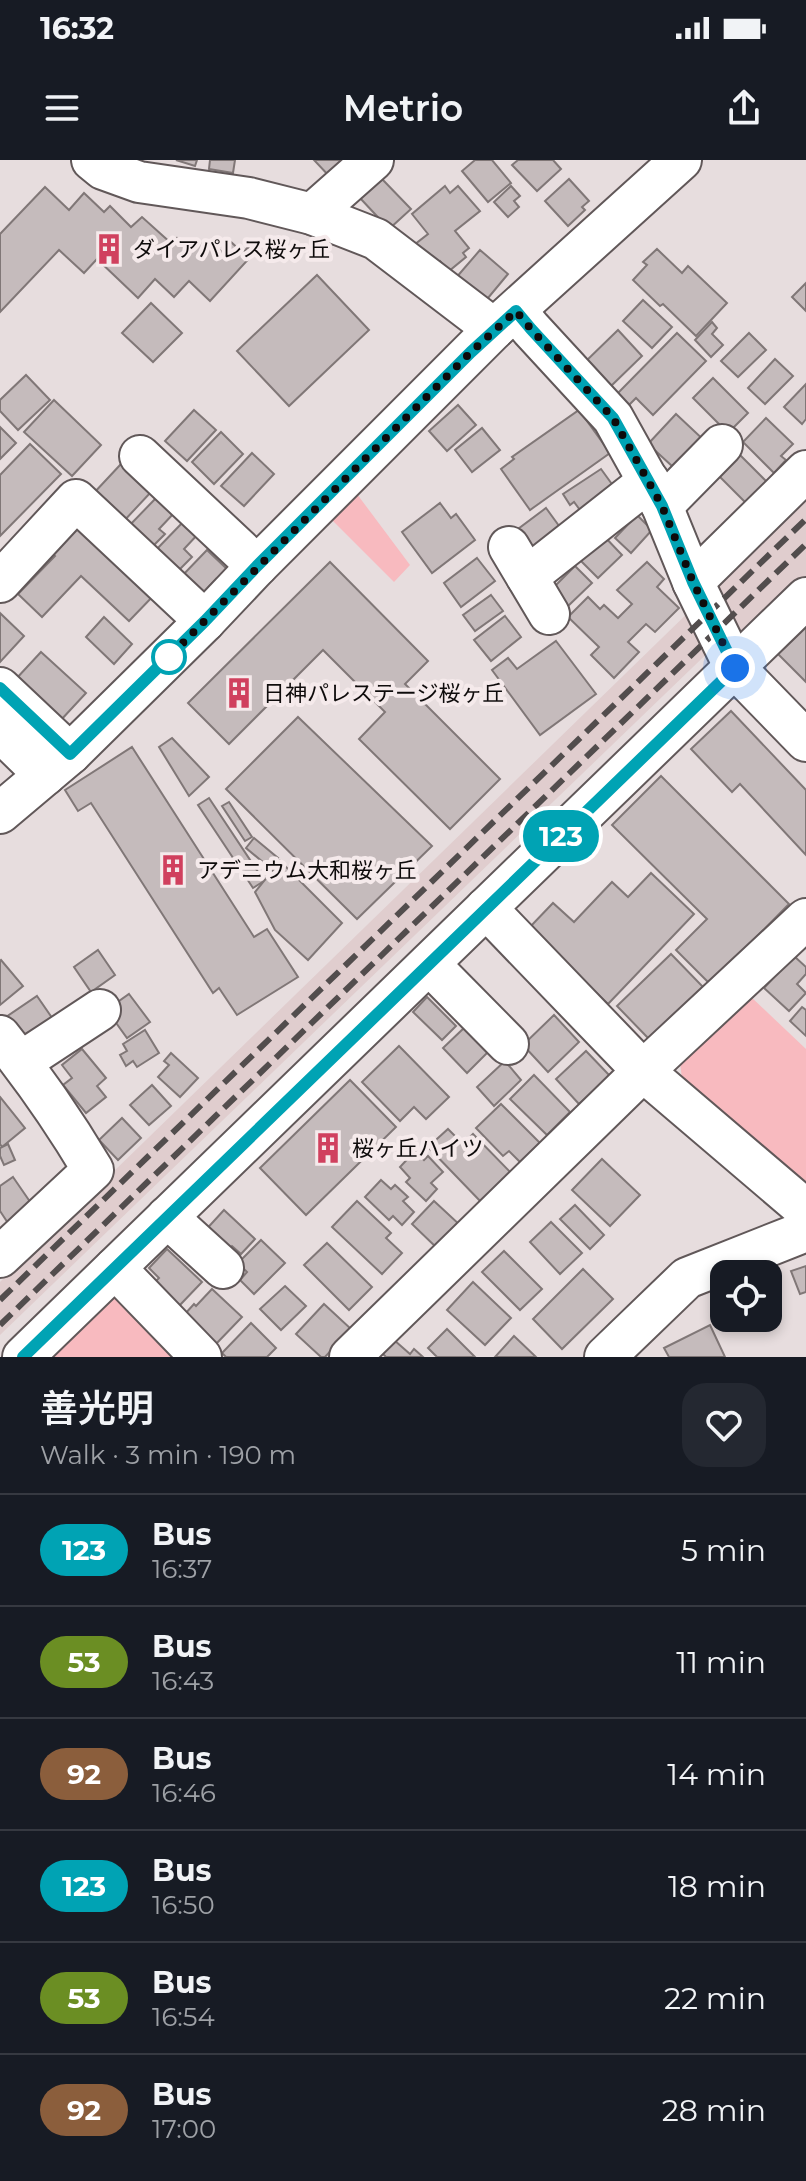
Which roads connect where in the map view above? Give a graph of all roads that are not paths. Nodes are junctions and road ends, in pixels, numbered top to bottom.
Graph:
1 (92, 160) edge
2 (373, 160) edge
3 (664, 165) edge
4 (312, 214) junction
5 (505, 320) junction
6 (722, 445) dead end
7 (140, 456) dead end
8 (806, 471) edge
9 (655, 493) junction
10 (257, 566) junction
11 (0, 582) edge
12 (693, 582) junction
13 (806, 598) edge
14 (549, 614) dead end
15 (205, 621) junction
16 (735, 668) junction
17 (0, 688) edge
18 (0, 731) edge
19 (806, 741) edge
20 (58, 765) junction
21 (0, 813) edge
22 (486, 908) junction
23 (804, 925) edge
24 (429, 964) junction
25 (100, 1010) dead end
26 (508, 1044) dead end
27 (11, 1049) edge
28 (643, 1071) junction
29 (806, 1210) edge
30 (167, 1217) junction
31 (806, 1231) edge
32 (0, 1257) edge
33 (115, 1268) junction
34 (223, 1268) dead end
35 (23, 1357) edge
36 (201, 1357) edge
37 (350, 1357) edge
38 (605, 1357) edge

1 - 4 street
2 - 4 street
3 - 5 street
4 - 5 street
5 - 9 street
5 - 10 street
6 - 9 street
7 - 10 street
8 - 12 street
9 - 12 street
9 - 14 street
10 - 15 street
11 - 15 street
12 - 16 street
13 - 16 street
15 - 20 street
16 - 19 street
16 - 22 street
17 - 20 street
18 - 20 street
20 - 21 street
22 - 24 street
22 - 28 street
23 - 28 street
24 - 26 street
24 - 30 street
25 - 27 street
27 - 32 street
28 - 29 street
28 - 37 street
30 - 33 street
30 - 34 street
31 - 38 street
33 - 35 street
33 - 36 street

